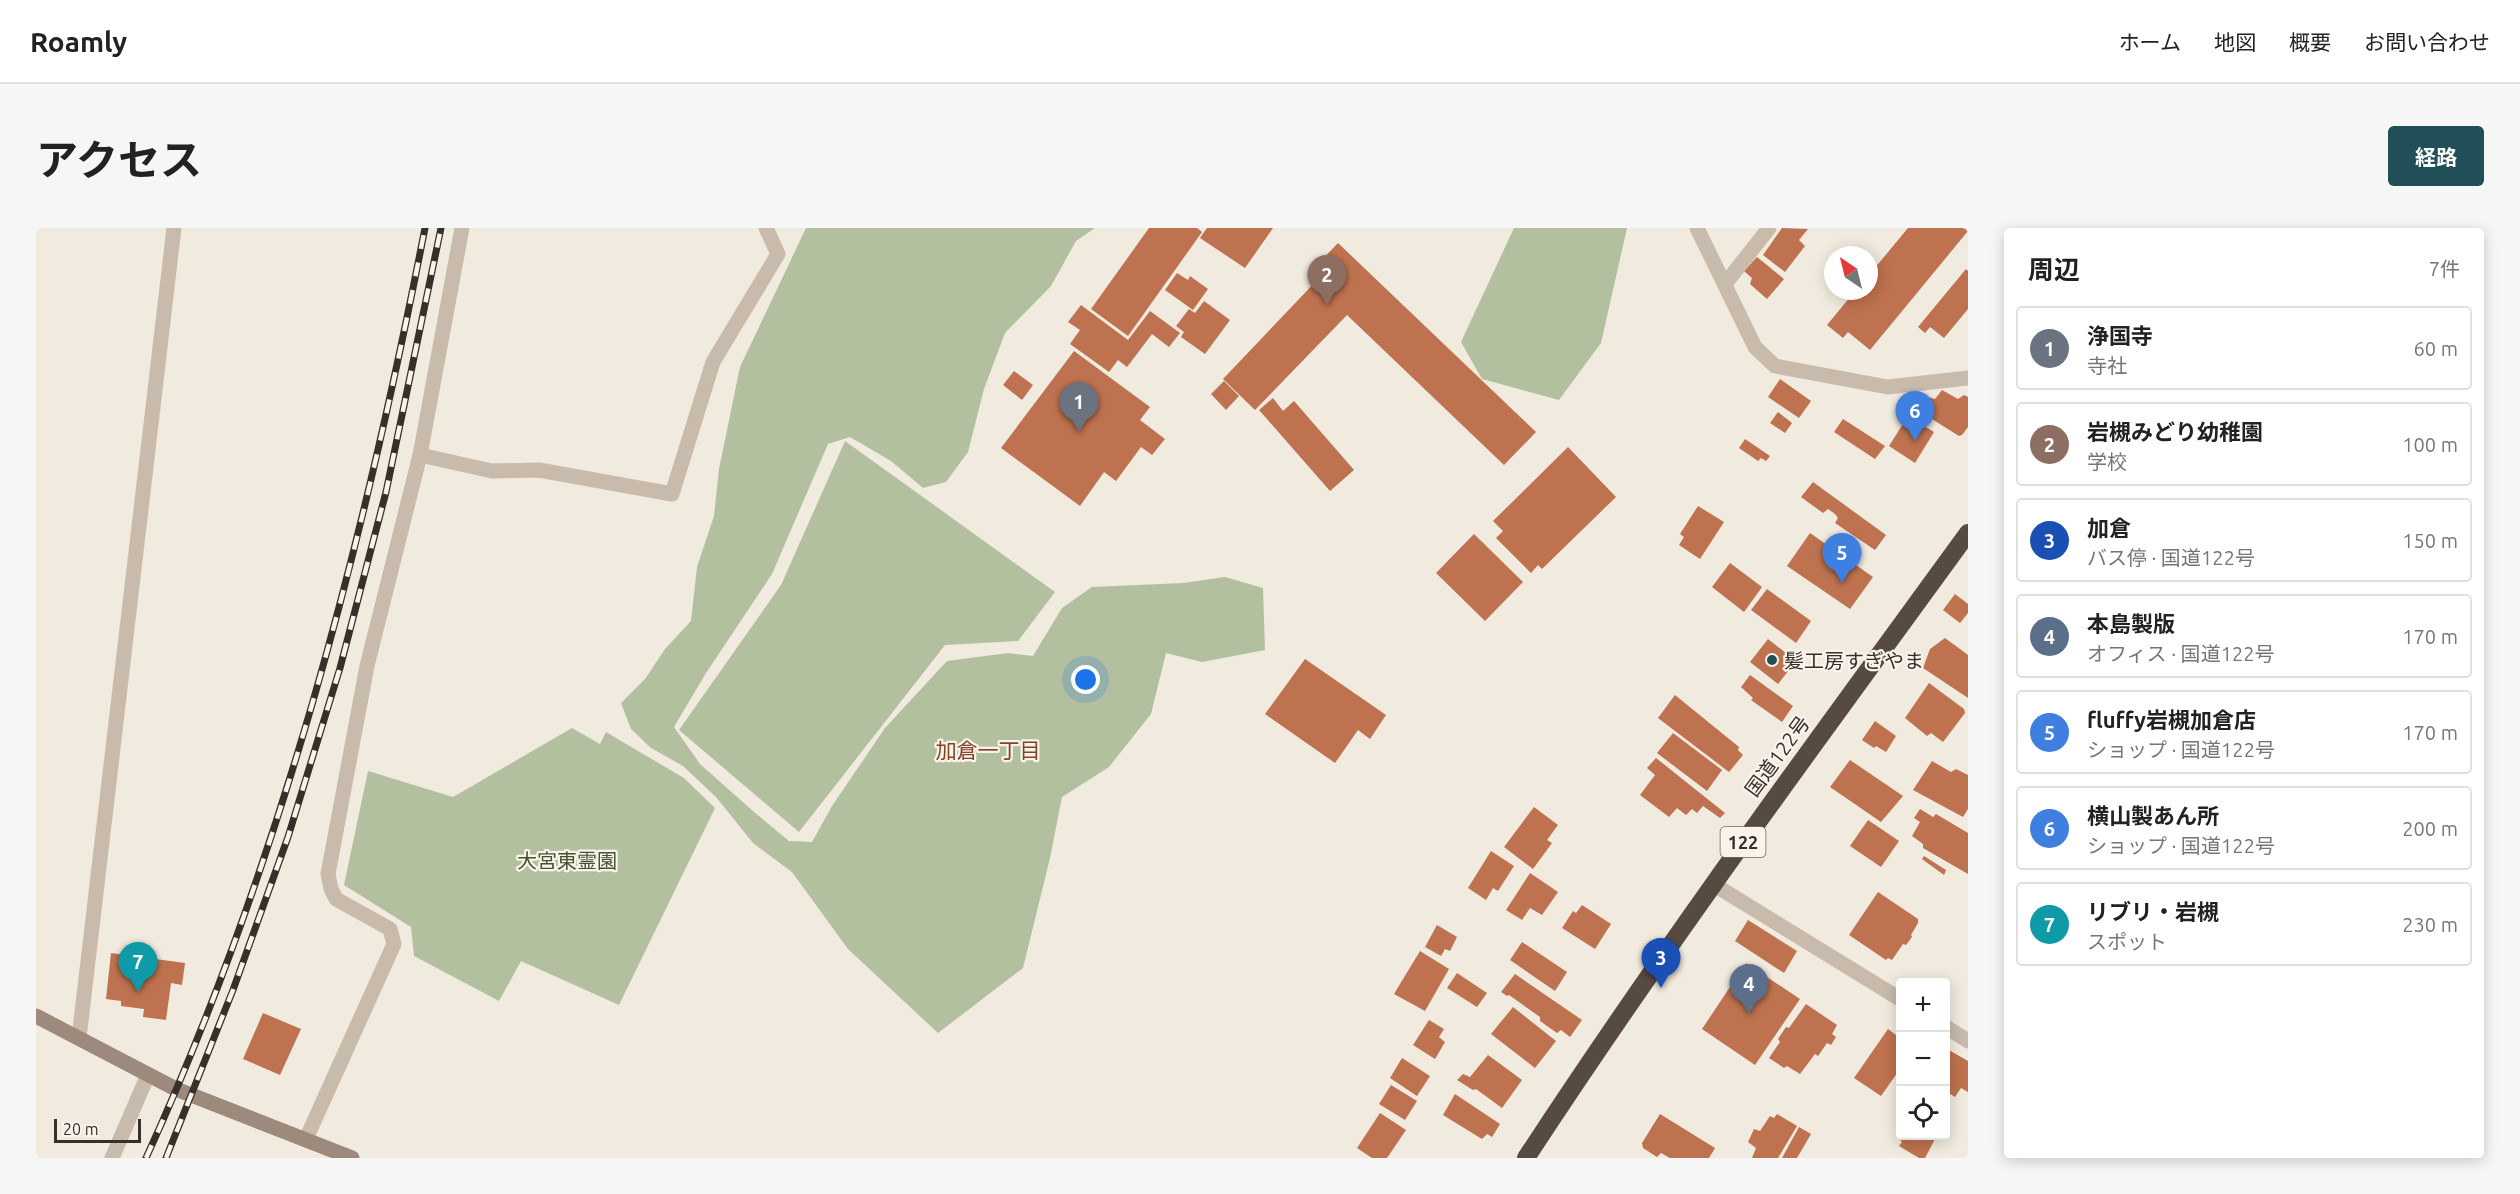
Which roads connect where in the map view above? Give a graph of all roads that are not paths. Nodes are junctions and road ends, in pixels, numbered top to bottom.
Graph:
1 (174, 228) edge
2 (462, 228) edge
3 (766, 228) edge
4 (1697, 228) edge
5 (1770, 228) edge
6 (1725, 284) junction
7 (1968, 378) edge
8 (420, 454) junction
9 (1968, 533) edge
10 (1713, 884) junction
11 (1896, 997) edge
12 (36, 1016) edge
13 (1950, 1030) edge
14 (80, 1038) junction
15 (1968, 1041) edge
16 (148, 1075) junction
17 (306, 1139) junction
18 (112, 1158) edge
19 (352, 1158) edge
20 (1526, 1158) edge

1 - 14 street
2 - 8 street
3 - 8 street
4 - 6 street
5 - 6 street
6 - 7 street
8 - 17 street
9 - 10 highway, 国道122号 / 122
10 - 11 street
10 - 20 highway, 国道122号 / 122
12 - 14 street
13 - 15 street
14 - 16 street
16 - 17 street
16 - 18 street
17 - 19 street

